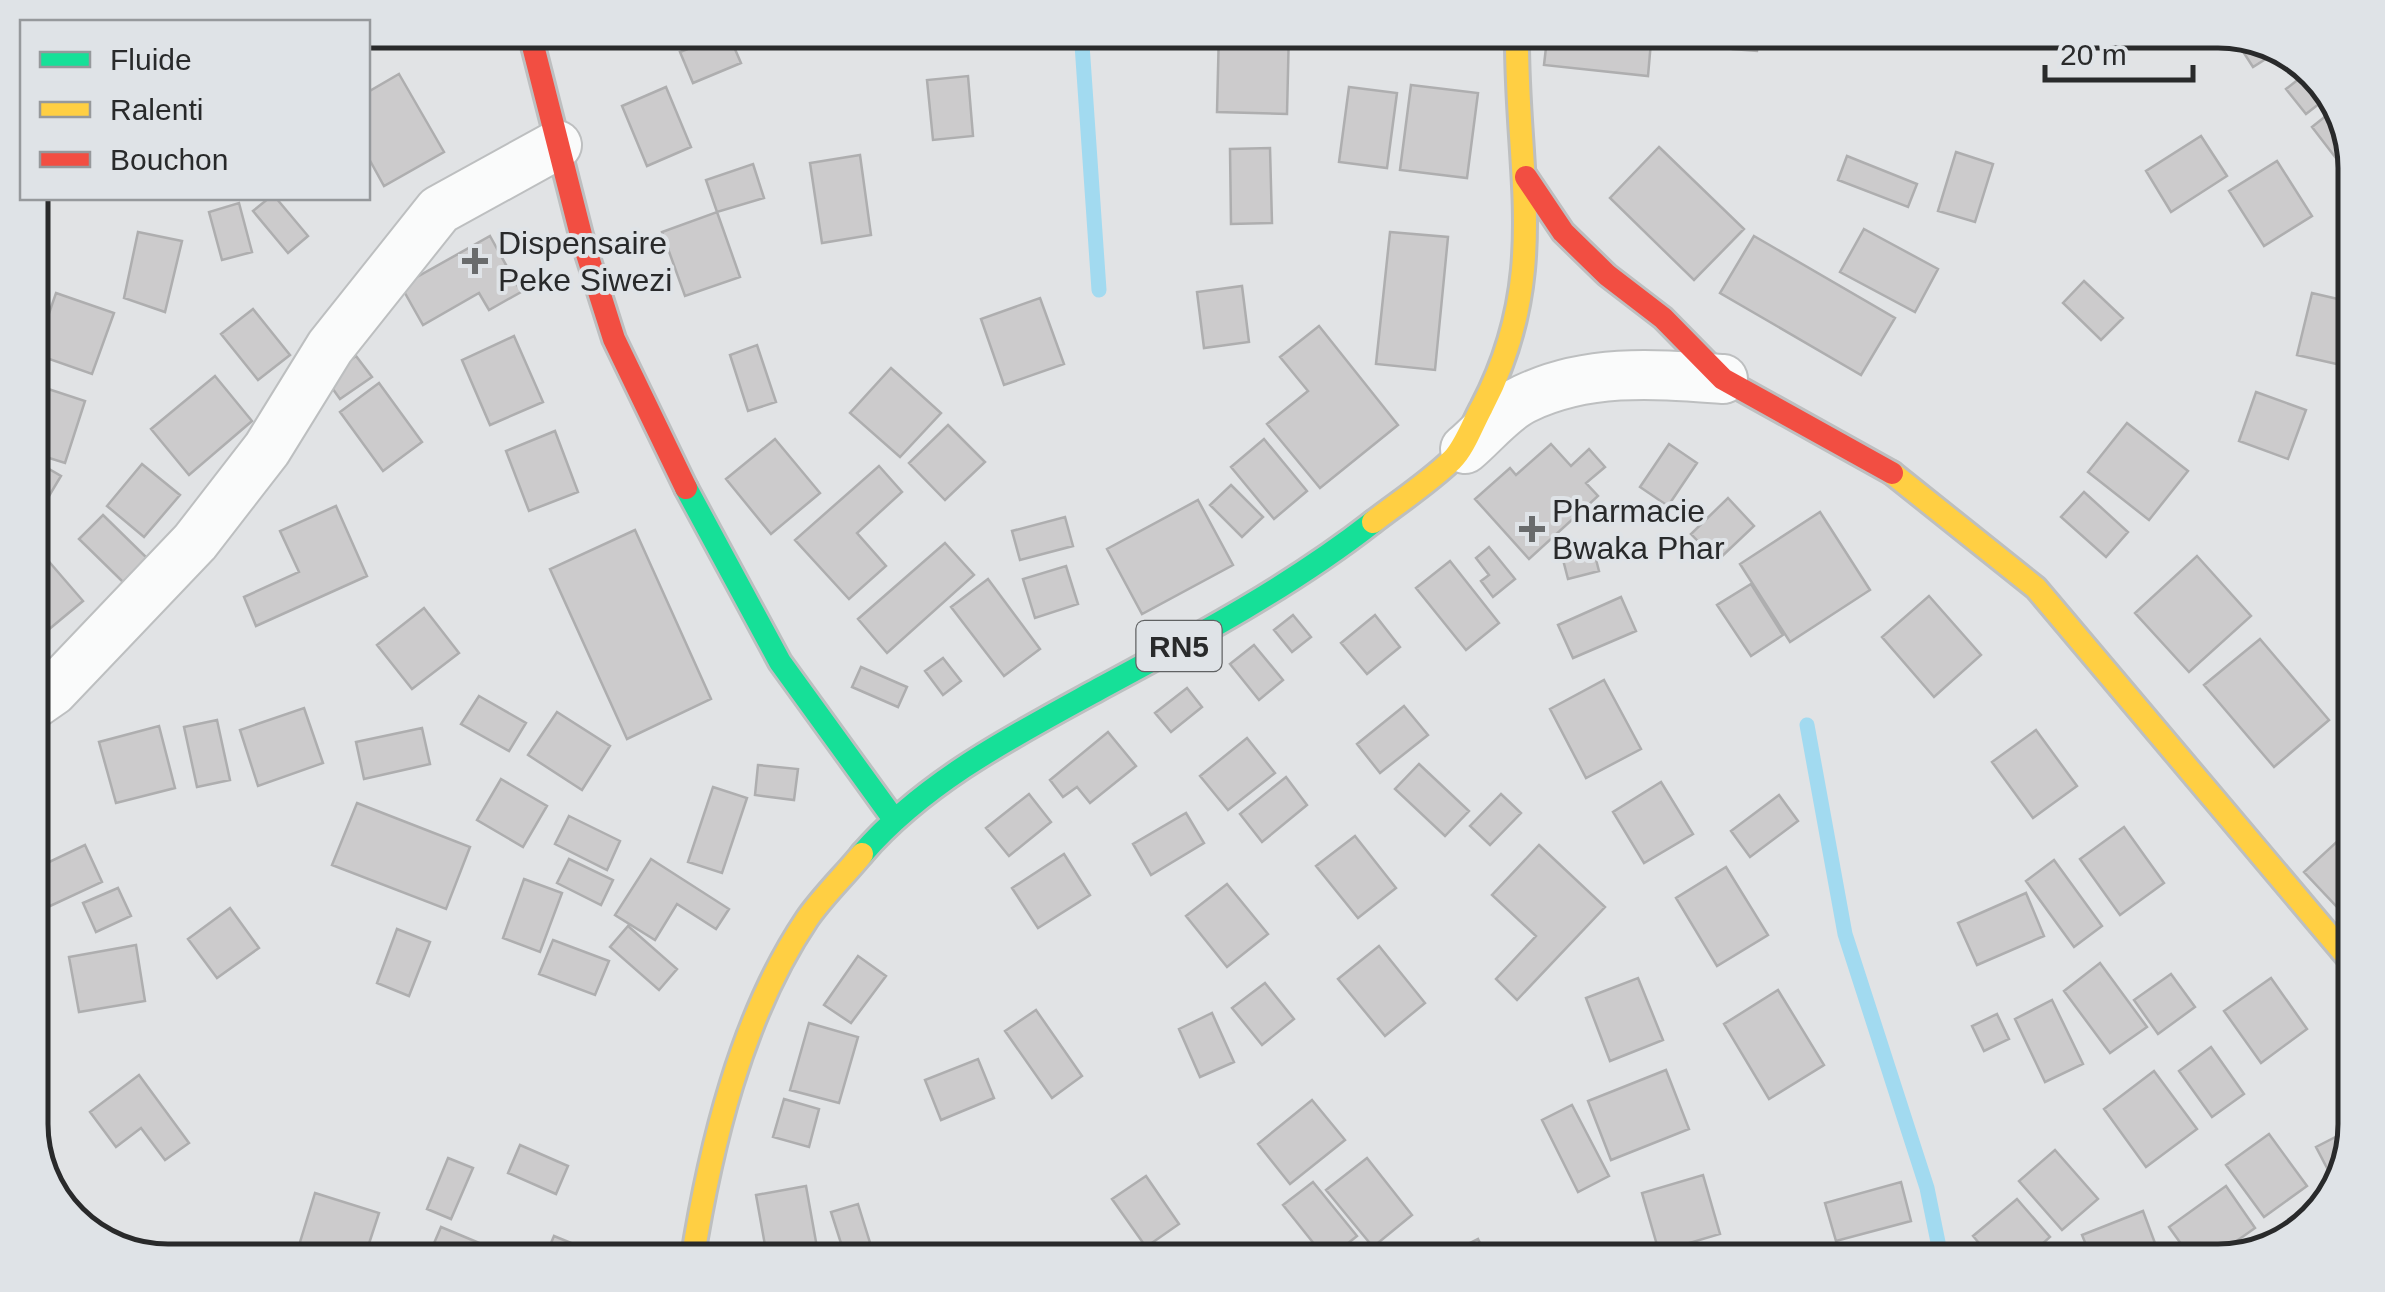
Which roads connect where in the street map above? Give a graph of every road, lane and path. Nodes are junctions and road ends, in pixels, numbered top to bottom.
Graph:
1 (534, 48) edge
2 (1517, 48) edge
3 (556, 145) junction
4 (1526, 177) junction
5 (1723, 379) junction
6 (1455, 458) junction
7 (48, 694) edge
8 (893, 818) junction
9 (2338, 946) edge
10 (695, 1244) edge

1 - 3 main road
2 - 4 main road, RN5
3 - 7 street
3 - 8 main road
4 - 5 main road
4 - 6 main road, RN5
5 - 6 street
5 - 9 main road
6 - 8 main road, RN5
8 - 10 main road, RN5

